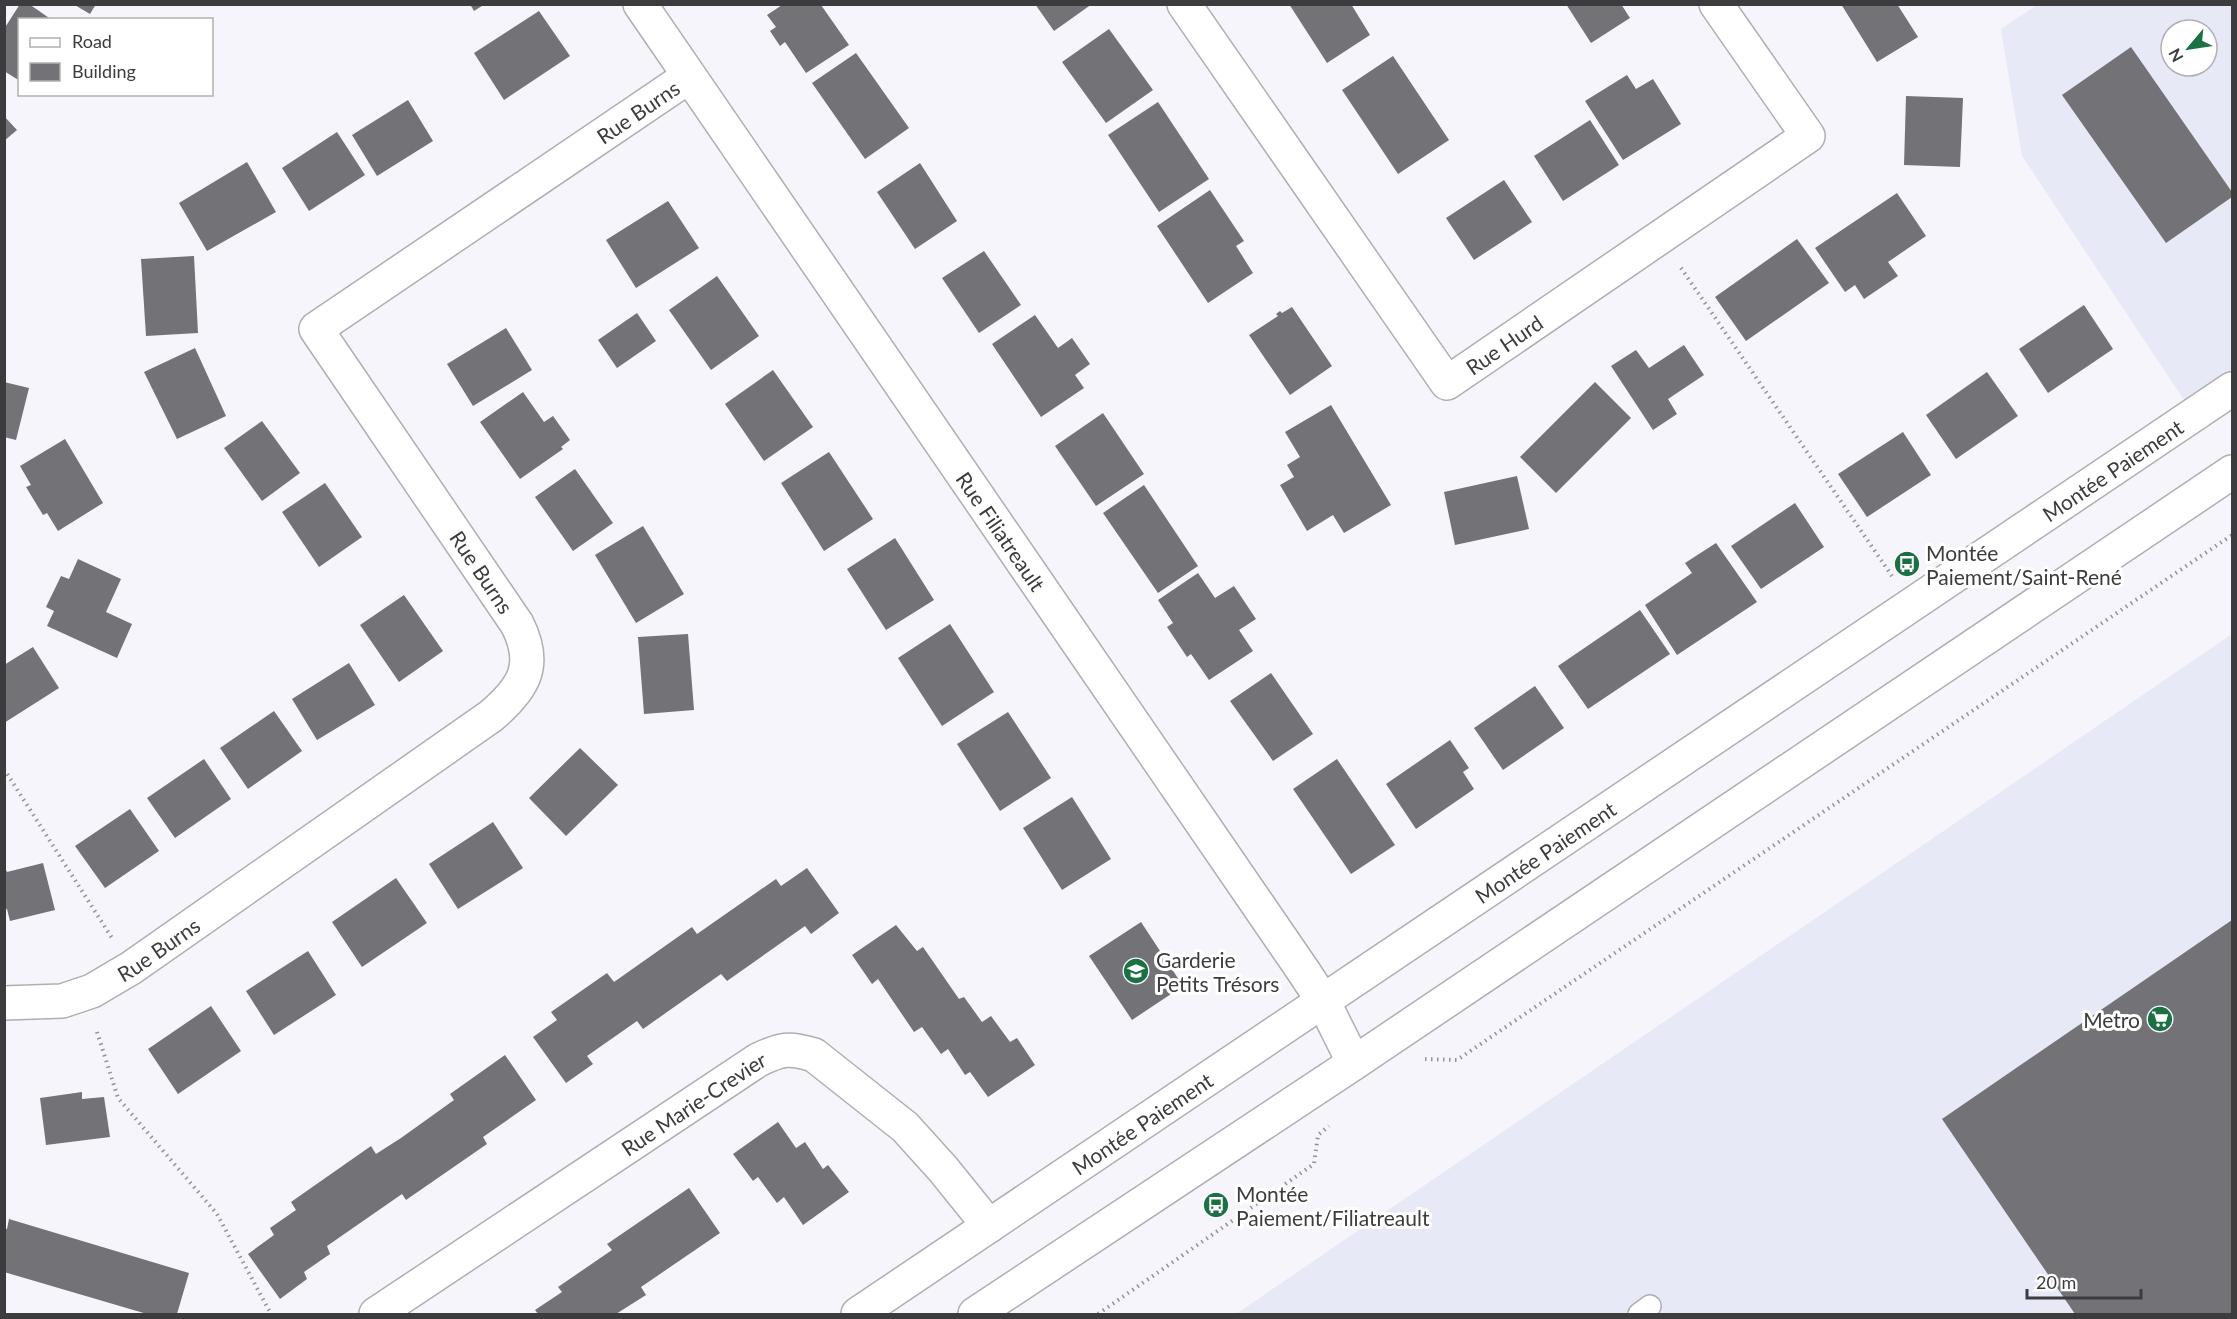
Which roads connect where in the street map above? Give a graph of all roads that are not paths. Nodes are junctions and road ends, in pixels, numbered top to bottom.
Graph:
1 (640, 4) edge
2 (1184, 4) edge
3 (1716, 4) edge
4 (688, 77) junction
5 (2232, 389) edge
6 (2232, 472) edge
7 (1323, 1001) junction
8 (4, 1003) edge
9 (1354, 1063) junction
10 (989, 1226) junction
11 (376, 1314) edge
12 (858, 1314) edge
13 (975, 1314) edge

1 - 4 street, Rue Filiatreault
2 - 3 street, Rue Hurd
4 - 7 street, Rue Filiatreault
4 - 8 street, Rue Burns
5 - 7 street, Montée Paiement
6 - 9 street
7 - 9 street, Rue Filiatreault
7 - 10 street, Montée Paiement
9 - 13 street
10 - 11 street, Rue Marie-Crevier
10 - 12 street, Montée Paiement

